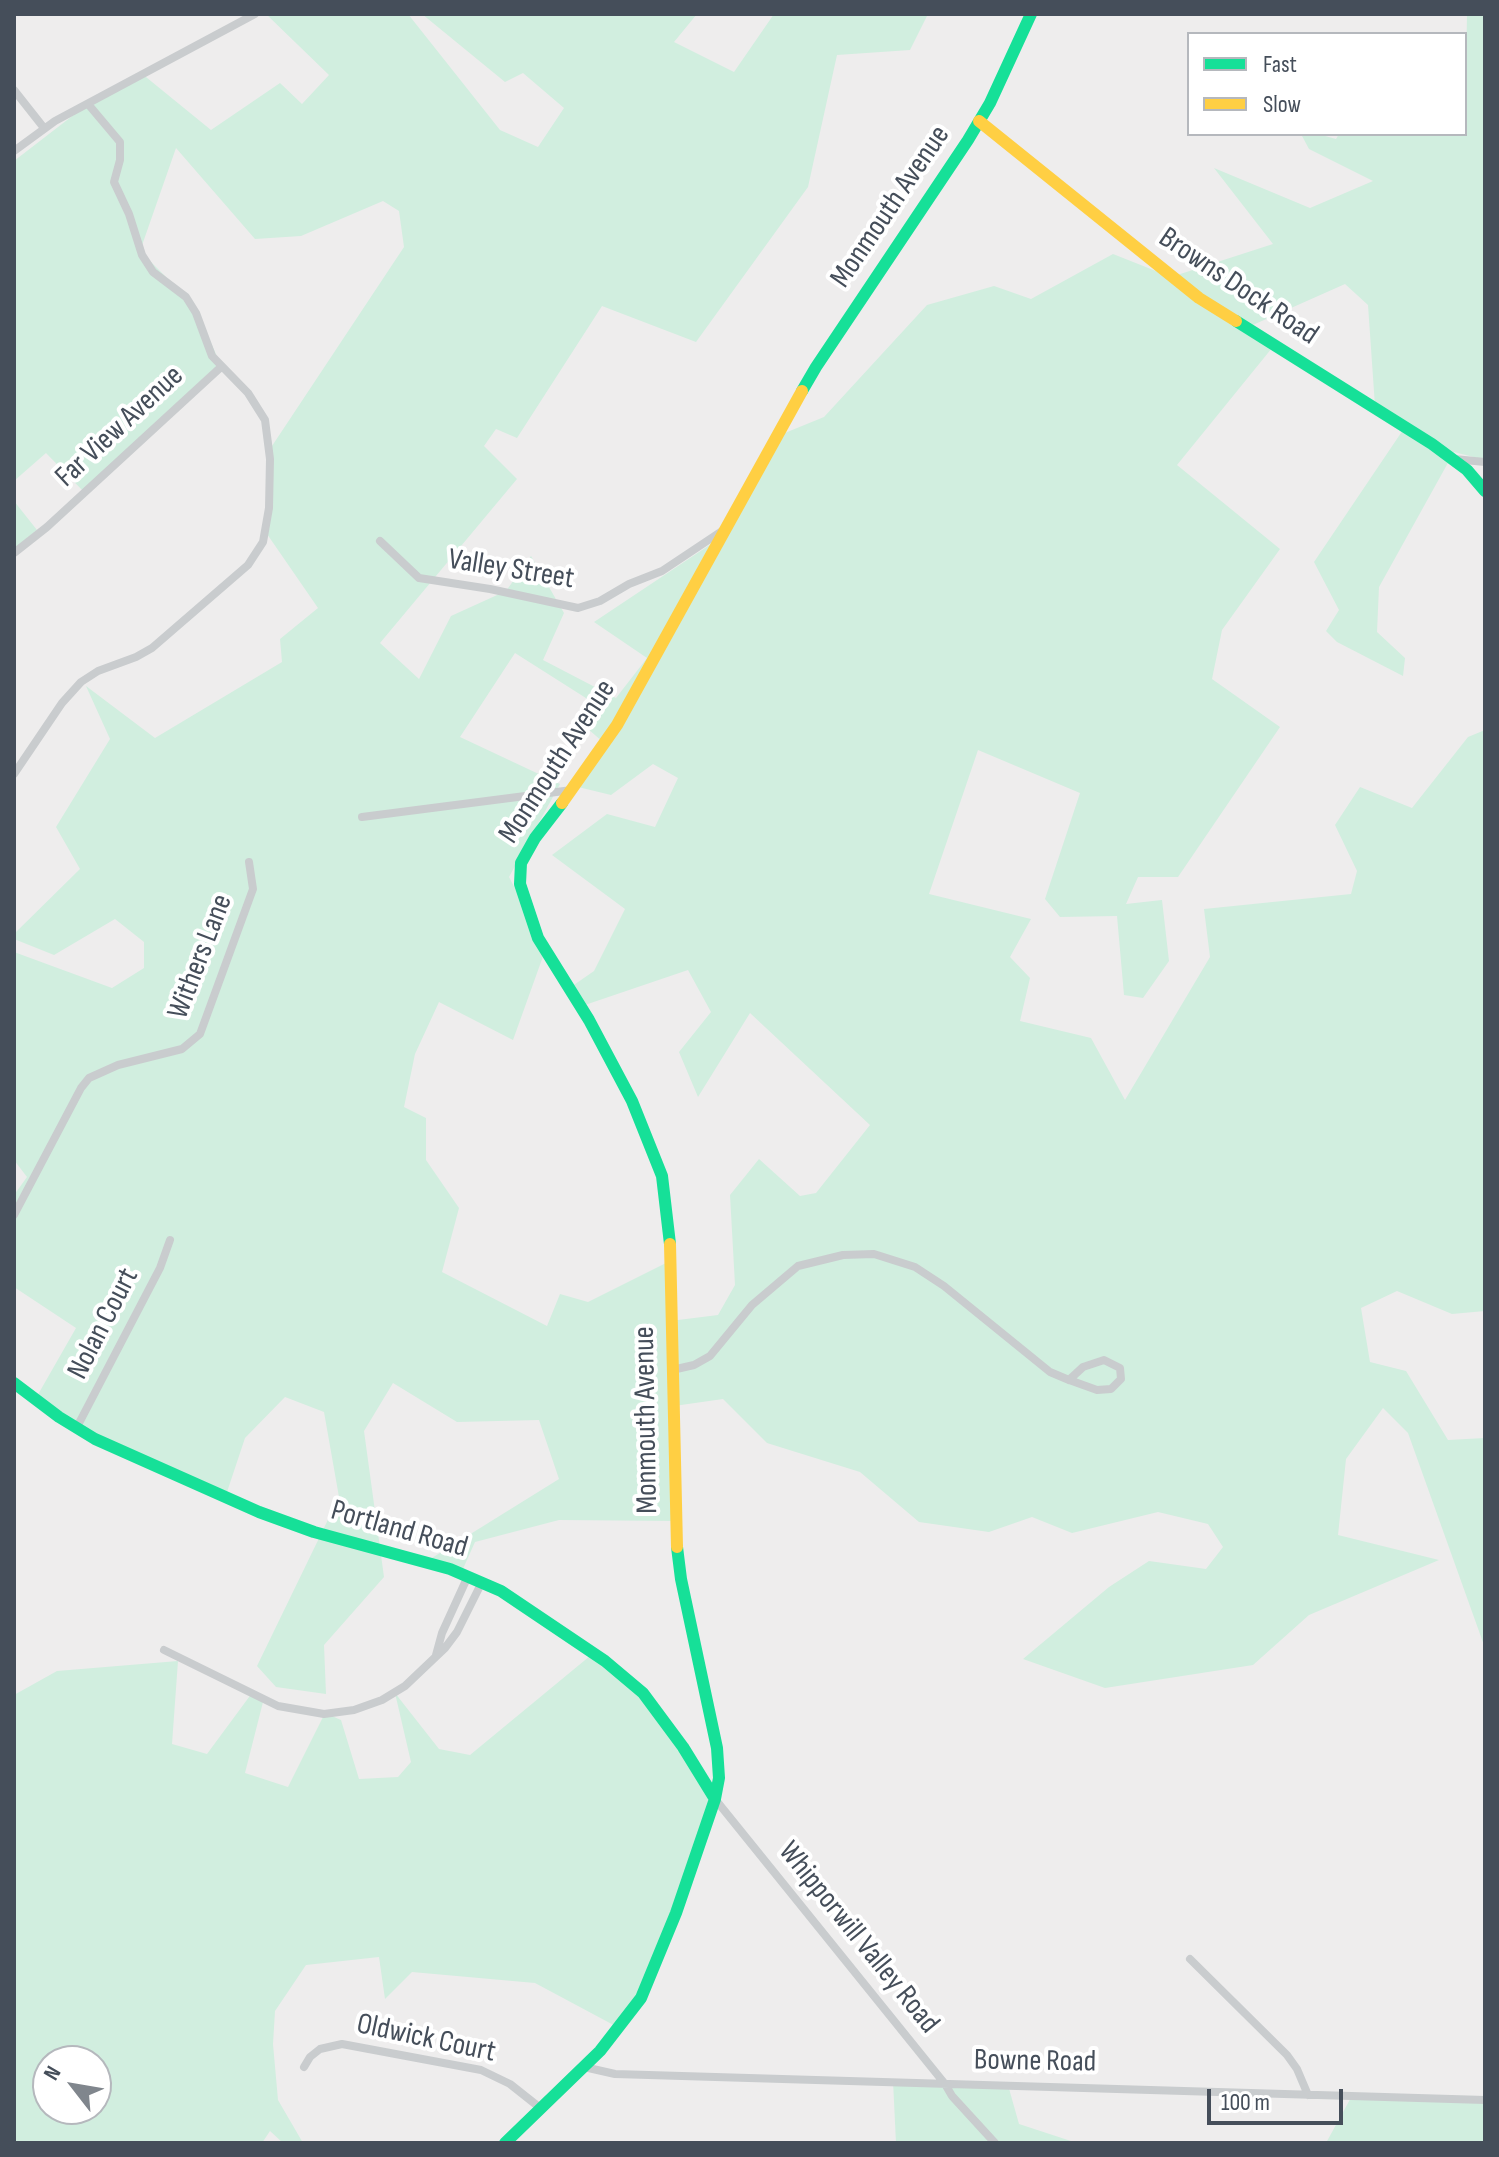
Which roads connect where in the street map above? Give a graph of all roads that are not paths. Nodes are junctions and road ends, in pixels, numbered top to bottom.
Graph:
1 (255, 14) edge
2 (1031, 14) edge
3 (14, 90) edge
4 (88, 104) junction
5 (979, 121) junction
6 (44, 128) junction
7 (14, 151) edge
8 (221, 367) junction
9 (1453, 459) junction
10 (1485, 462) edge
11 (1485, 491) edge
12 (725, 529) junction
13 (380, 541) dead end
14 (14, 553) edge
15 (14, 774) edge
16 (572, 790) junction
17 (362, 817) dead end
18 (249, 862) dead end
19 (14, 1215) edge
20 (170, 1240) dead end
21 (672, 1370) junction
22 (1069, 1380) junction
23 (14, 1383) edge
24 (77, 1427) junction
25 (468, 1576) junction
26 (482, 1582) junction
27 (164, 1650) dead end
28 (435, 1656) junction
29 (715, 1799) junction
30 (1190, 1959) dead end
31 (304, 2067) dead end
32 (584, 2067) junction
33 (945, 2084) junction
34 (1308, 2095) junction
35 (1485, 2100) edge
36 (539, 2107) junction
37 (505, 2143) edge
38 (995, 2143) edge

1 - 4 street
2 - 5 street, Monmouth Avenue
3 - 6 street
4 - 6 street
4 - 8 street
5 - 9 street, Browns Dock Road
5 - 12 street, Monmouth Avenue
6 - 7 street
8 - 14 street, Far View Avenue
8 - 15 street
9 - 10 street, Browns Dock Road
9 - 11 street
12 - 13 street, Valley Street
12 - 16 street, Monmouth Avenue
16 - 17 street
16 - 21 street, Monmouth Avenue
18 - 19 street, Withers Lane
20 - 24 street, Nolan Court
21 - 22 street
21 - 29 street, Monmouth Avenue
22 - 22 street
23 - 24 street, Portland Road
24 - 25 street, Portland Road
25 - 26 street, Portland Road
25 - 28 street
26 - 28 street
26 - 29 street, Portland Road
27 - 28 street
29 - 32 street, Monmouth Avenue
29 - 33 street, Whipporwill Valley Road
30 - 34 street
31 - 36 street, Oldwick Court
32 - 33 street, Bowne Road
32 - 36 street, Monmouth Avenue
33 - 34 street, Bowne Road
33 - 38 street, Whipporwill Valley Road
34 - 35 street, Bowne Road
36 - 37 street, Monmouth Avenue

